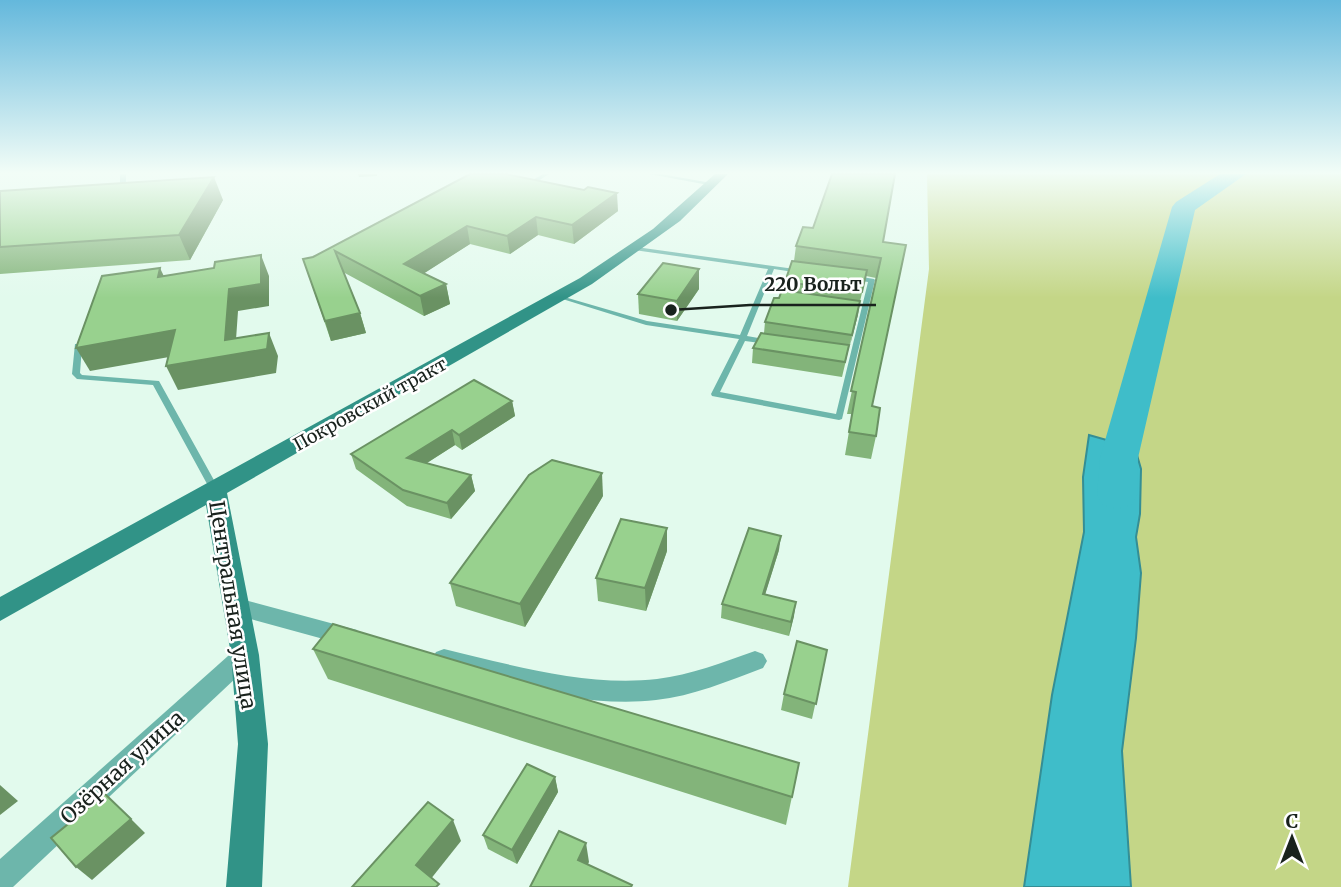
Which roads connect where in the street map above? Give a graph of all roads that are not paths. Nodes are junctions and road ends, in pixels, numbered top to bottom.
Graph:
1 (679, 215) edge
2 (636, 249) junction
3 (772, 267) junction
4 (809, 272) edge
5 (847, 277) edge
6 (760, 296) junction
7 (559, 297) junction
8 (774, 298) edge
9 (851, 309) edge
10 (864, 311) junction
11 (743, 338) junction
12 (780, 343) edge
13 (78, 346) edge
14 (842, 353) edge
15 (854, 355) junction
16 (215, 491) junction
17 (237, 607) junction
18 (0, 610) edge
19 (374, 642) edge
20 (245, 655) junction
21 (427, 655) edge
22 (755, 661) dead end
23 (0, 879) edge
24 (244, 887) edge

1 - 2 main road, Покровский тракт
2 - 3 lane
2 - 7 main road, Покровский тракт
3 - 4 lane
3 - 6 lane
5 - 10 lane
6 - 8 lane
6 - 11 lane
7 - 11 lane
7 - 16 main road, Покровский тракт
9 - 10 lane
10 - 15 lane
11 - 12 lane
11 - 15 lane
13 - 16 lane
14 - 15 lane
16 - 17 main road, Центральная улица
16 - 18 main road, Покровский тракт
17 - 19 street
17 - 20 main road, Центральная улица
20 - 23 street, Озёрная улица
20 - 24 main road, Центральная улица
21 - 22 street

